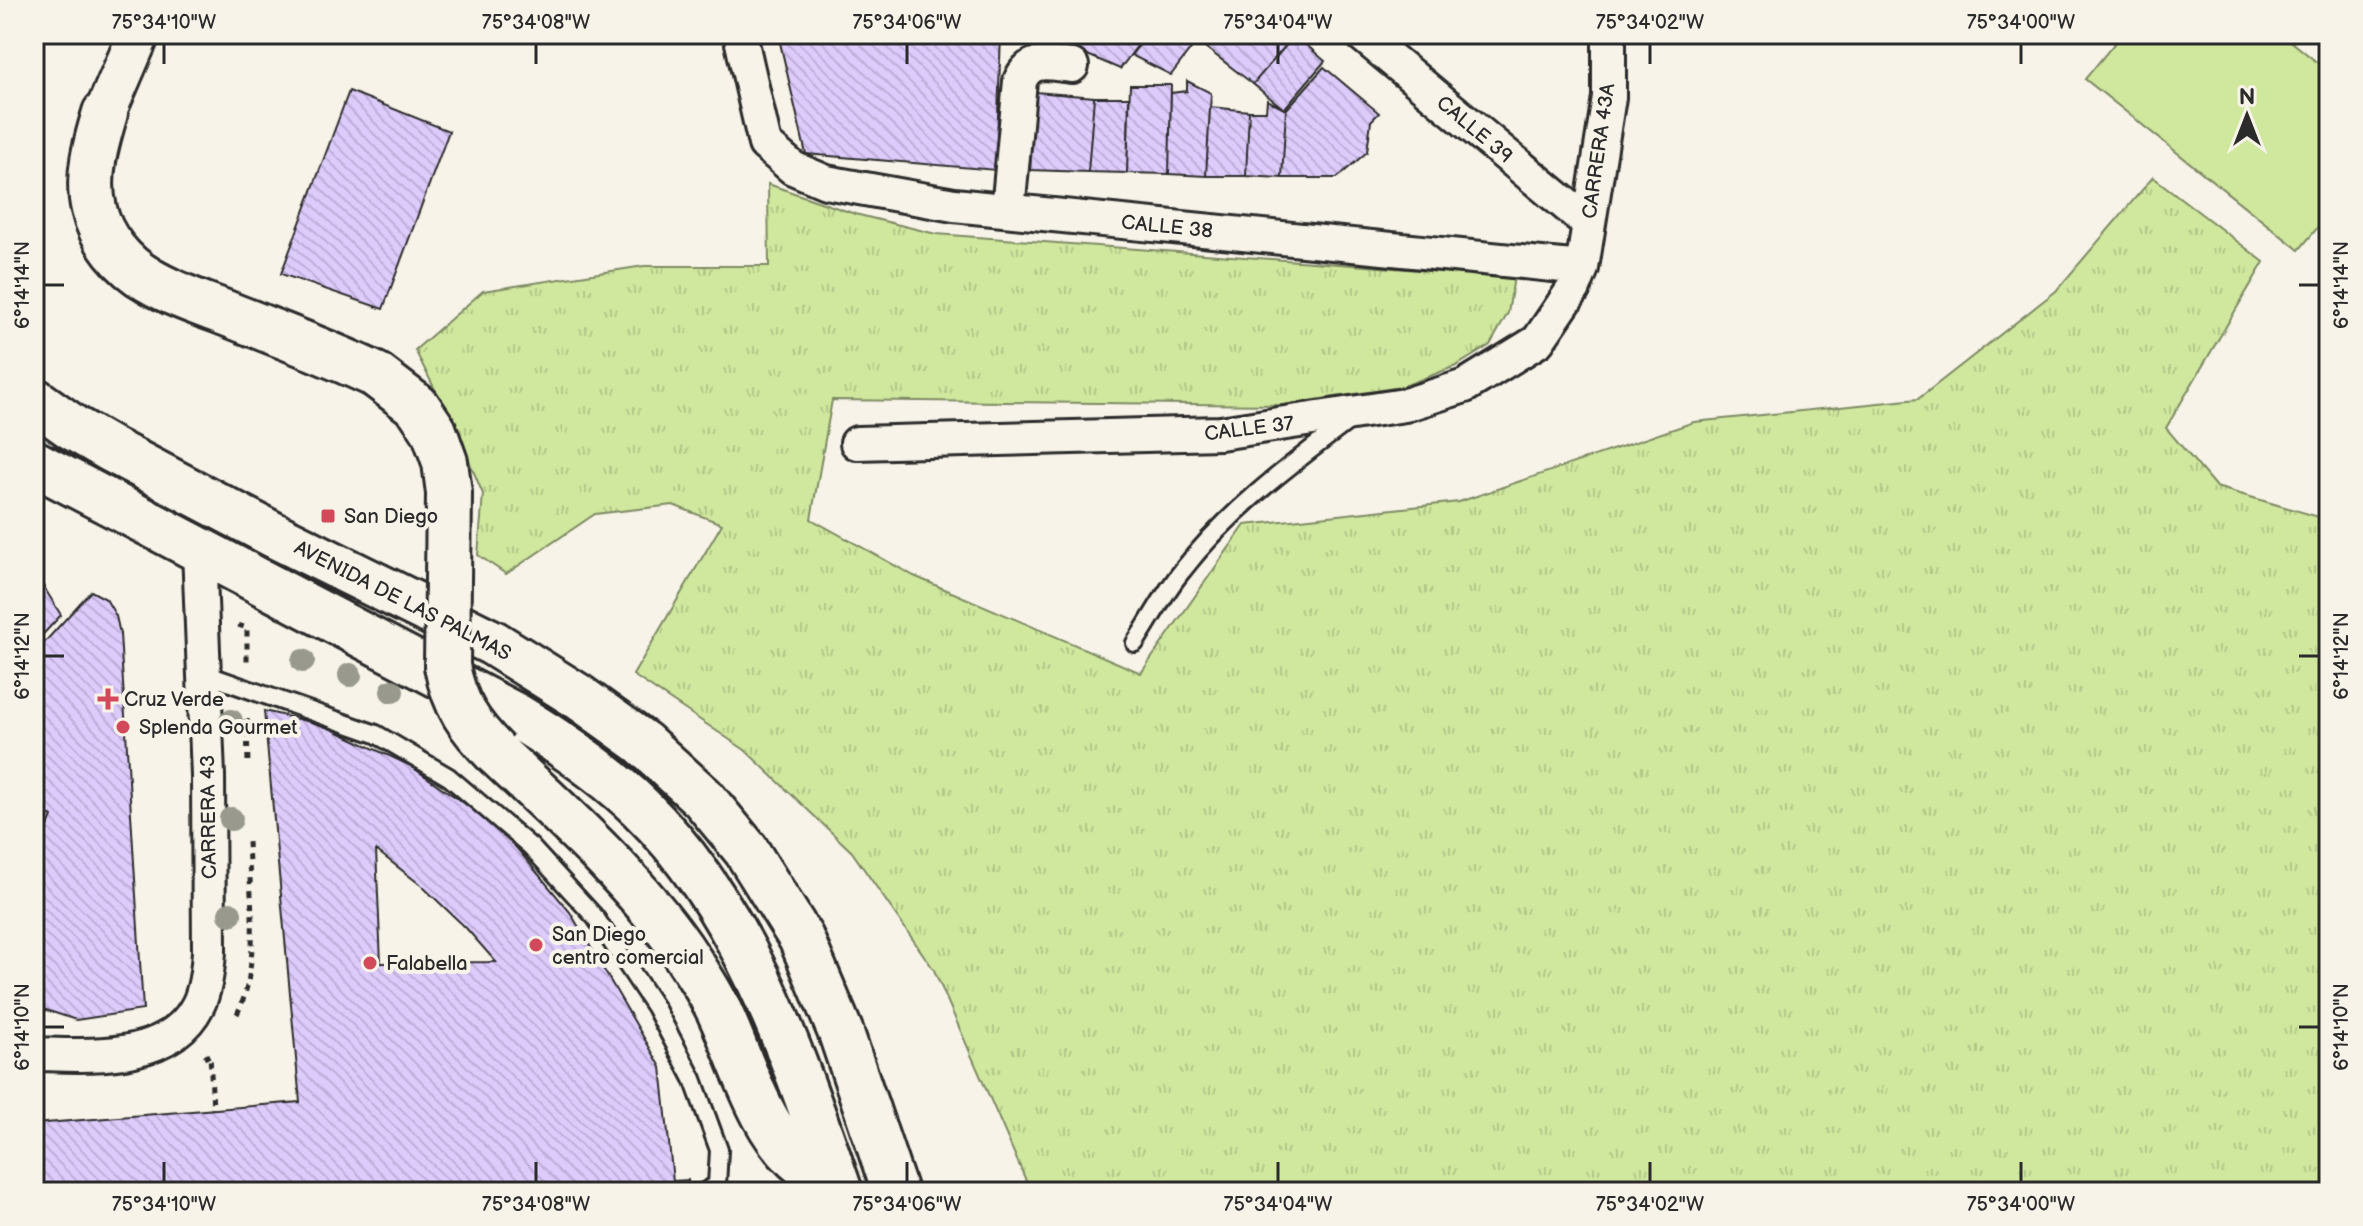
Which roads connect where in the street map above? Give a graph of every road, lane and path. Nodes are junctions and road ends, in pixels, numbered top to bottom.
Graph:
1 (139, 34) edge
2 (740, 34) edge
3 (1361, 34) edge
4 (1609, 34) edge
5 (1072, 66) dead end
6 (105, 113) joint
7 (1008, 210) junction
8 (1588, 223) junction
9 (1582, 268) junction
10 (34, 400) edge
11 (1359, 413) junction
12 (857, 443) dead end
13 (34, 463) edge
14 (199, 550) junction
15 (1135, 643) dead end
16 (205, 674) junction
17 (34, 1054) edge
18 (198, 1062) dead end
19 (213, 1109) dead end
20 (838, 1187) edge
21 (704, 1192) edge
22 (895, 1192) edge

1 - 6 street
2 - 7 street, CALLE 38
3 - 8 street, CALLE 39
4 - 8 street, CARRERA 43A
5 - 7 street
6 - 20 main road, bridge
7 - 9 street, CALLE 38
8 - 9 street, CARRERA 43A
9 - 11 street, CALLE 37
10 - 22 main road, AVENIDA DE LAS PALMAS
11 - 12 street, CALLE 37
11 - 15 lane
13 - 14 main road
14 - 16 street, CARRERA 43
14 - 20 main road
16 - 17 street, CARRERA 43
16 - 21 lane
18 - 19 path

